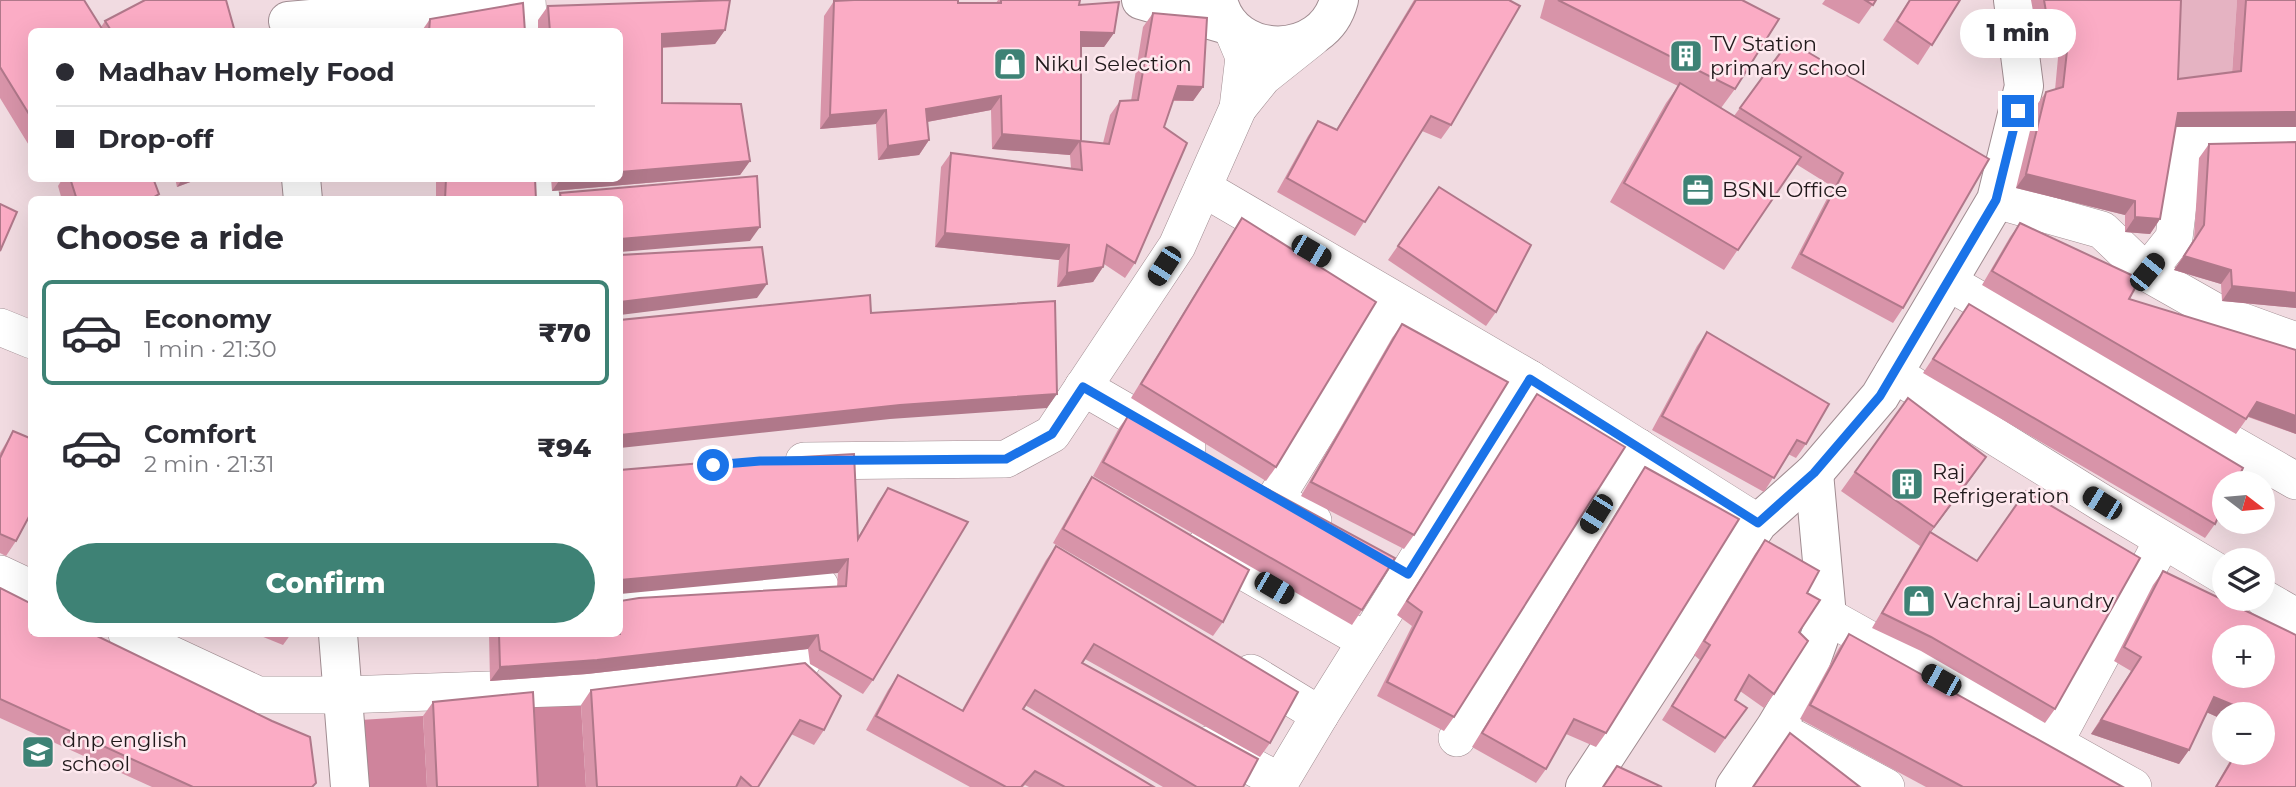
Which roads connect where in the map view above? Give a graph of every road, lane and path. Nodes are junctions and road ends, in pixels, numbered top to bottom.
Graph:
1 (524, 0) edge
2 (1141, 0) edge
3 (1339, 0) edge
4 (2013, 0) edge
5 (1224, 13) edge
6 (288, 18) edge
7 (528, 28) edge
8 (1312, 38) junction
9 (1238, 108) junction
10 (2296, 139) edge
11 (1203, 188) junction
12 (1996, 200) junction
13 (2147, 272) junction
14 (1948, 282) junction
15 (1397, 302) junction
16 (0, 327) edge
17 (28, 338) edge
18 (2296, 341) edge
19 (1894, 373) junction
20 (1530, 379) junction
21 (1083, 387) junction
22 (1638, 447) junction
23 (774, 461) edge
24 (1215, 464) edge
25 (1814, 473) junction
26 (2296, 481) edge
27 (1758, 523) junction
28 (1172, 530) edge
29 (1348, 540) edge
30 (2163, 540) junction
31 (2212, 569) edge
32 (0, 574) edge
33 (820, 586) edge
34 (28, 587) edge
35 (623, 604) edge
36 (2275, 605) edge
37 (1827, 616) junction
38 (2296, 617) edge
39 (133, 637) edge
40 (338, 637) edge
41 (1366, 641) junction
42 (1217, 652) edge
43 (803, 660) edge
44 (343, 695) junction
45 (1321, 715) junction
46 (1775, 728) junction
47 (1184, 729) edge
48 (1457, 738) dead end
49 (2054, 743) junction
50 (1279, 784) edge
51 (350, 787) edge
52 (1585, 787) edge
53 (1735, 787) edge
54 (1886, 787) edge
55 (2133, 787) edge

1 - 6 street
1 - 7 street
2 - 5 street
3 - 8 street
4 - 12 street
5 - 8 street
5 - 9 street
8 - 9 street
9 - 11 street
10 - 13 street
11 - 15 street
11 - 21 street
12 - 13 street
12 - 14 street
13 - 18 street
14 - 19 street
14 - 26 street
15 - 20 street
15 - 29 street
16 - 17 street
19 - 25 street
19 - 30 street
20 - 22 street
20 - 41 street
21 - 23 street
21 - 24 street
22 - 27 street
22 - 48 street
25 - 27 street
25 - 37 street
27 - 52 street
28 - 41 street
30 - 31 street
30 - 49 street
32 - 34 street
33 - 35 street
36 - 38 street
37 - 46 street
37 - 49 street
39 - 44 street
40 - 44 street
41 - 45 street
42 - 45 street
43 - 44 street
44 - 51 street
45 - 50 street
46 - 53 street
46 - 54 street
47 - 50 street
49 - 55 street

